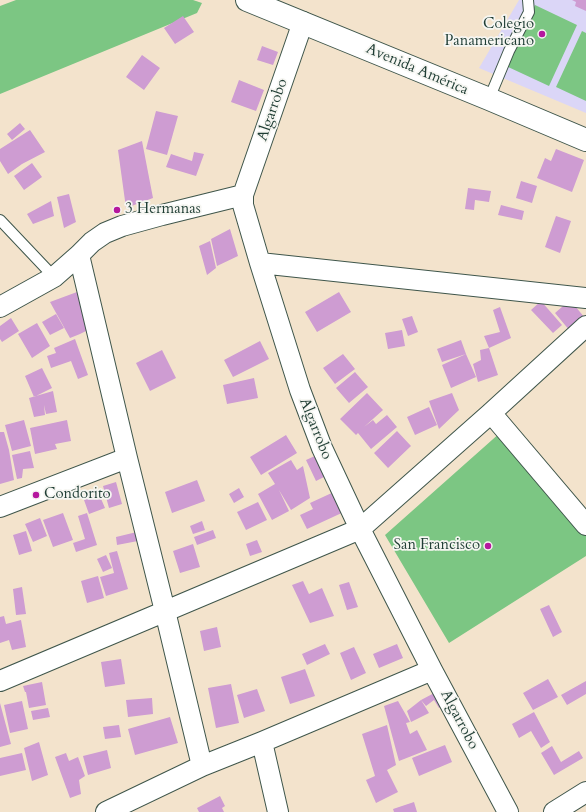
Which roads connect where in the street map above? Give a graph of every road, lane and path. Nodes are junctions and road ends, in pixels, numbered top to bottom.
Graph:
1 (247, 0) edge
2 (528, 0) edge
3 (302, 22) junction
4 (489, 99) junction
5 (586, 140) edge
6 (243, 195) junction
7 (0, 220) edge
8 (79, 255) junction
9 (260, 263) junction
10 (54, 277) junction
11 (586, 298) edge
12 (0, 307) edge
13 (586, 326) edge
14 (491, 413) junction
15 (127, 458) junction
16 (0, 507) edge
17 (586, 525) edge
18 (360, 529) junction
19 (165, 611) junction
20 (432, 670) junction
21 (0, 681) edge
22 (262, 742) junction
23 (202, 766) junction
24 (586, 792) edge
25 (113, 811) edge
26 (278, 812) edge
27 (508, 812) edge
28 (554, 812) edge

1 - 3 main road, Avenida América
2 - 4 lane
3 - 4 main road, Avenida América
3 - 6 street, Algarrobo
4 - 5 main road, Avenida América
6 - 8 street
6 - 9 street, Algarrobo
7 - 10 lane
8 - 10 street
8 - 15 street
9 - 11 street
9 - 18 street, Algarrobo
10 - 12 street
13 - 14 street
14 - 17 street
14 - 18 street
15 - 16 street
15 - 19 street
18 - 19 street
18 - 20 street, Algarrobo
19 - 21 street
19 - 23 street
20 - 22 street
20 - 27 street, Algarrobo
22 - 23 street
22 - 26 street
23 - 25 street
24 - 28 street

